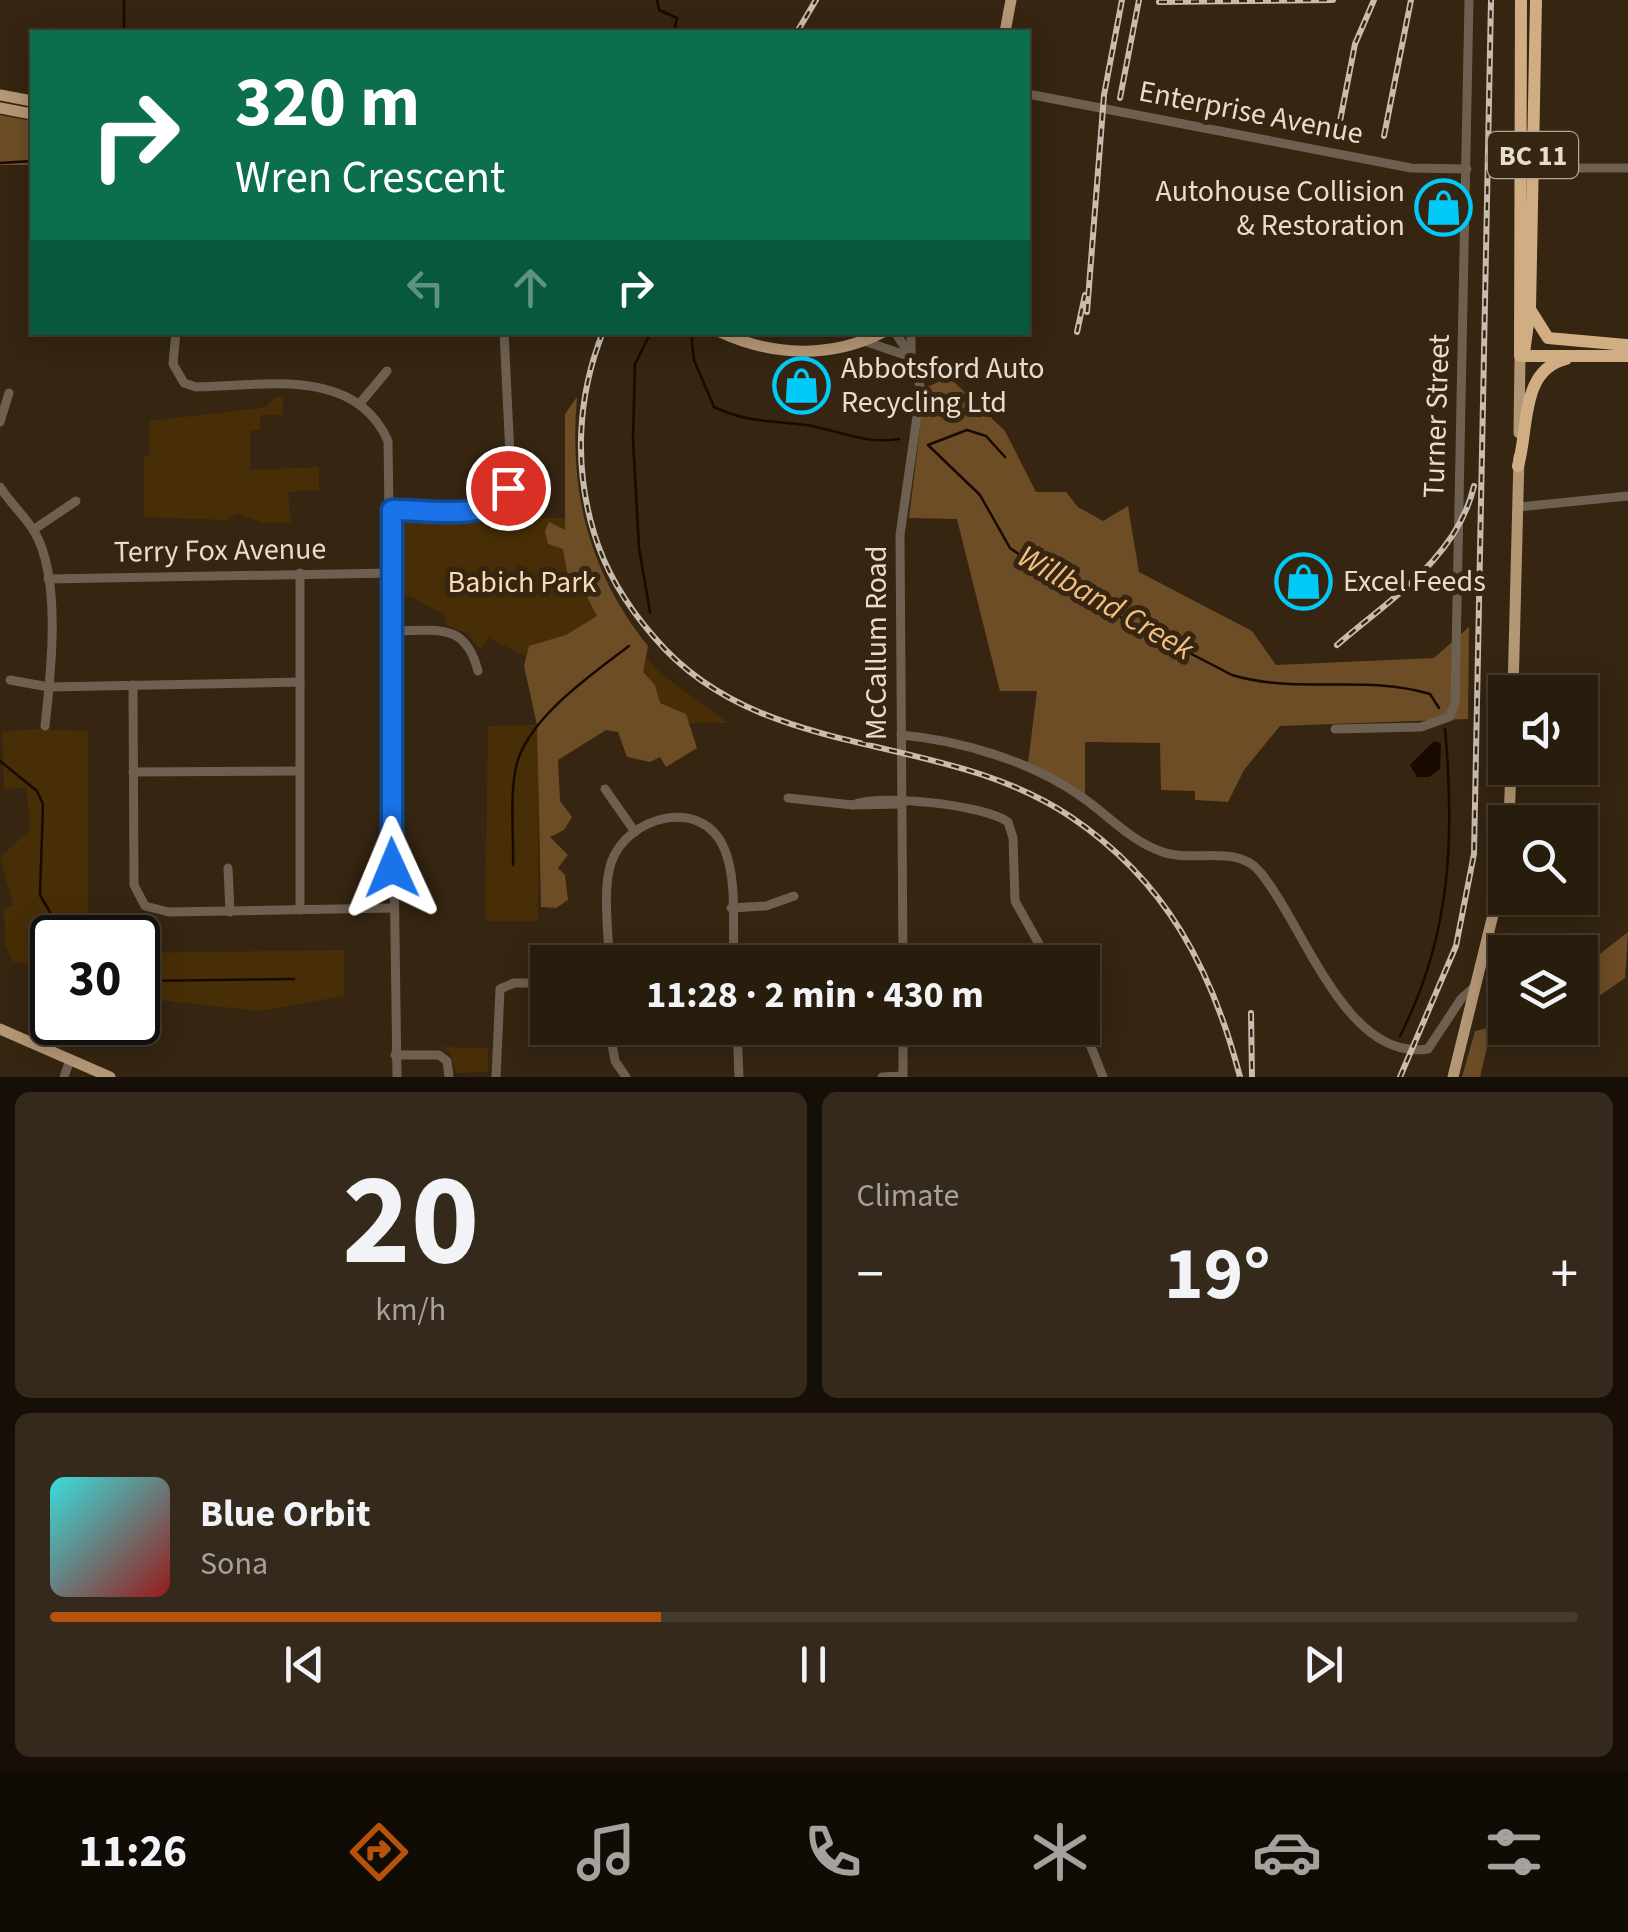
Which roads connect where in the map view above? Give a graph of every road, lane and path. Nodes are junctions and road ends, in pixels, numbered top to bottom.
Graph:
1 (1012, 0) edge
2 (1469, 0) edge
3 (1521, 0) edge
4 (1536, 0) edge
5 (1005, 30) edge
6 (1030, 94) edge
7 (0, 95) edge
8 (30, 101) edge
9 (0, 108) edge
10 (30, 114) edge
11 (1548, 168) dead end
12 (1628, 168) edge
13 (1467, 169) junction
14 (1530, 310) junction
15 (176, 335) edge
16 (504, 335) edge
17 (726, 335) edge
18 (877, 335) edge
19 (897, 335) edge
20 (912, 335) edge
21 (864, 341) junction
22 (1627, 350) edge
23 (1522, 354) junction
24 (911, 357) junction
25 (387, 371) dead end
26 (8, 393) dead end
27 (362, 402) junction
28 (0, 422) edge
29 (1518, 466) junction
30 (0, 487) edge
31 (1628, 496) edge
32 (76, 501) dead end
33 (1518, 507) junction
34 (392, 510) junction
35 (33, 530) junction
36 (300, 573) junction
37 (392, 573) junction
38 (48, 579) junction
39 (392, 632) junction
40 (478, 671) dead end
41 (1513, 675) edge
42 (10, 680) dead end
43 (300, 682) junction
44 (134, 685) junction
45 (49, 687) junction
46 (45, 726) dead end
47 (1336, 729) dead end
48 (900, 735) junction
49 (299, 771) junction
50 (133, 772) junction
51 (605, 789) dead end
52 (788, 798) dead end
53 (902, 804) junction
54 (635, 832) junction
55 (228, 868) dead end
56 (794, 896) dead end
57 (393, 908) junction
58 (731, 908) junction
59 (300, 910) junction
60 (230, 912) junction
61 (1494, 915) edge
62 (609, 945) edge
63 (733, 945) edge
64 (903, 945) edge
65 (1040, 945) edge
66 (1478, 982) junction
67 (530, 983) edge
68 (0, 1029) edge
69 (612, 1045) edge
70 (738, 1045) edge
71 (903, 1045) edge
72 (1090, 1045) edge
73 (395, 1055) junction
74 (70, 1060) junction
75 (903, 1076) edge
76 (64, 1077) edge
77 (110, 1077) edge
78 (397, 1077) edge
79 (449, 1077) edge
80 (496, 1077) edge
81 (626, 1077) edge
82 (739, 1077) edge
83 (882, 1077) edge
84 (1103, 1077) edge
85 (1453, 1077) edge

1 - 5 main road
2 - 13 street, Turner Street
3 - 23 highway, BC 11
4 - 14 highway, BC 11
6 - 13 street, Enterprise Avenue
7 - 8 main road
9 - 10 main road
11 - 12 street
13 - 47 street, Turner Street
14 - 22 highway
14 - 23 highway, BC 11
15 - 27 street
16 - 34 street
17 - 21 main road
18 - 21 main road
19 - 24 street, McCallum Road
20 - 24 street
21 - 24 street
22 - 23 highway
22 - 29 highway
23 - 29 main road
24 - 48 street, McCallum Road
25 - 27 street
26 - 28 street
27 - 34 street
29 - 33 main road
30 - 35 street
31 - 33 street
32 - 35 street
33 - 41 main road
34 - 37 street
35 - 38 street
36 - 37 street, Terry Fox Avenue
36 - 38 street, Terry Fox Avenue
36 - 43 street
37 - 39 street
38 - 45 street
39 - 40 street
39 - 57 street
42 - 45 street
43 - 44 street
43 - 49 street
44 - 45 street
44 - 50 street
45 - 46 street
48 - 53 street, McCallum Road
48 - 66 street
49 - 50 street
49 - 59 street
50 - 60 street
51 - 54 street
52 - 53 street
53 - 64 street, McCallum Road
53 - 65 street
54 - 58 street
54 - 62 street
55 - 60 street
56 - 58 street
57 - 59 street
57 - 73 street
58 - 63 street
59 - 60 street
61 - 66 main road
66 - 85 main road
67 - 80 street
68 - 74 main road
69 - 81 street
70 - 82 street
71 - 75 street
72 - 84 street
73 - 78 street
73 - 79 street
74 - 76 street
74 - 77 main road
75 - 83 street

